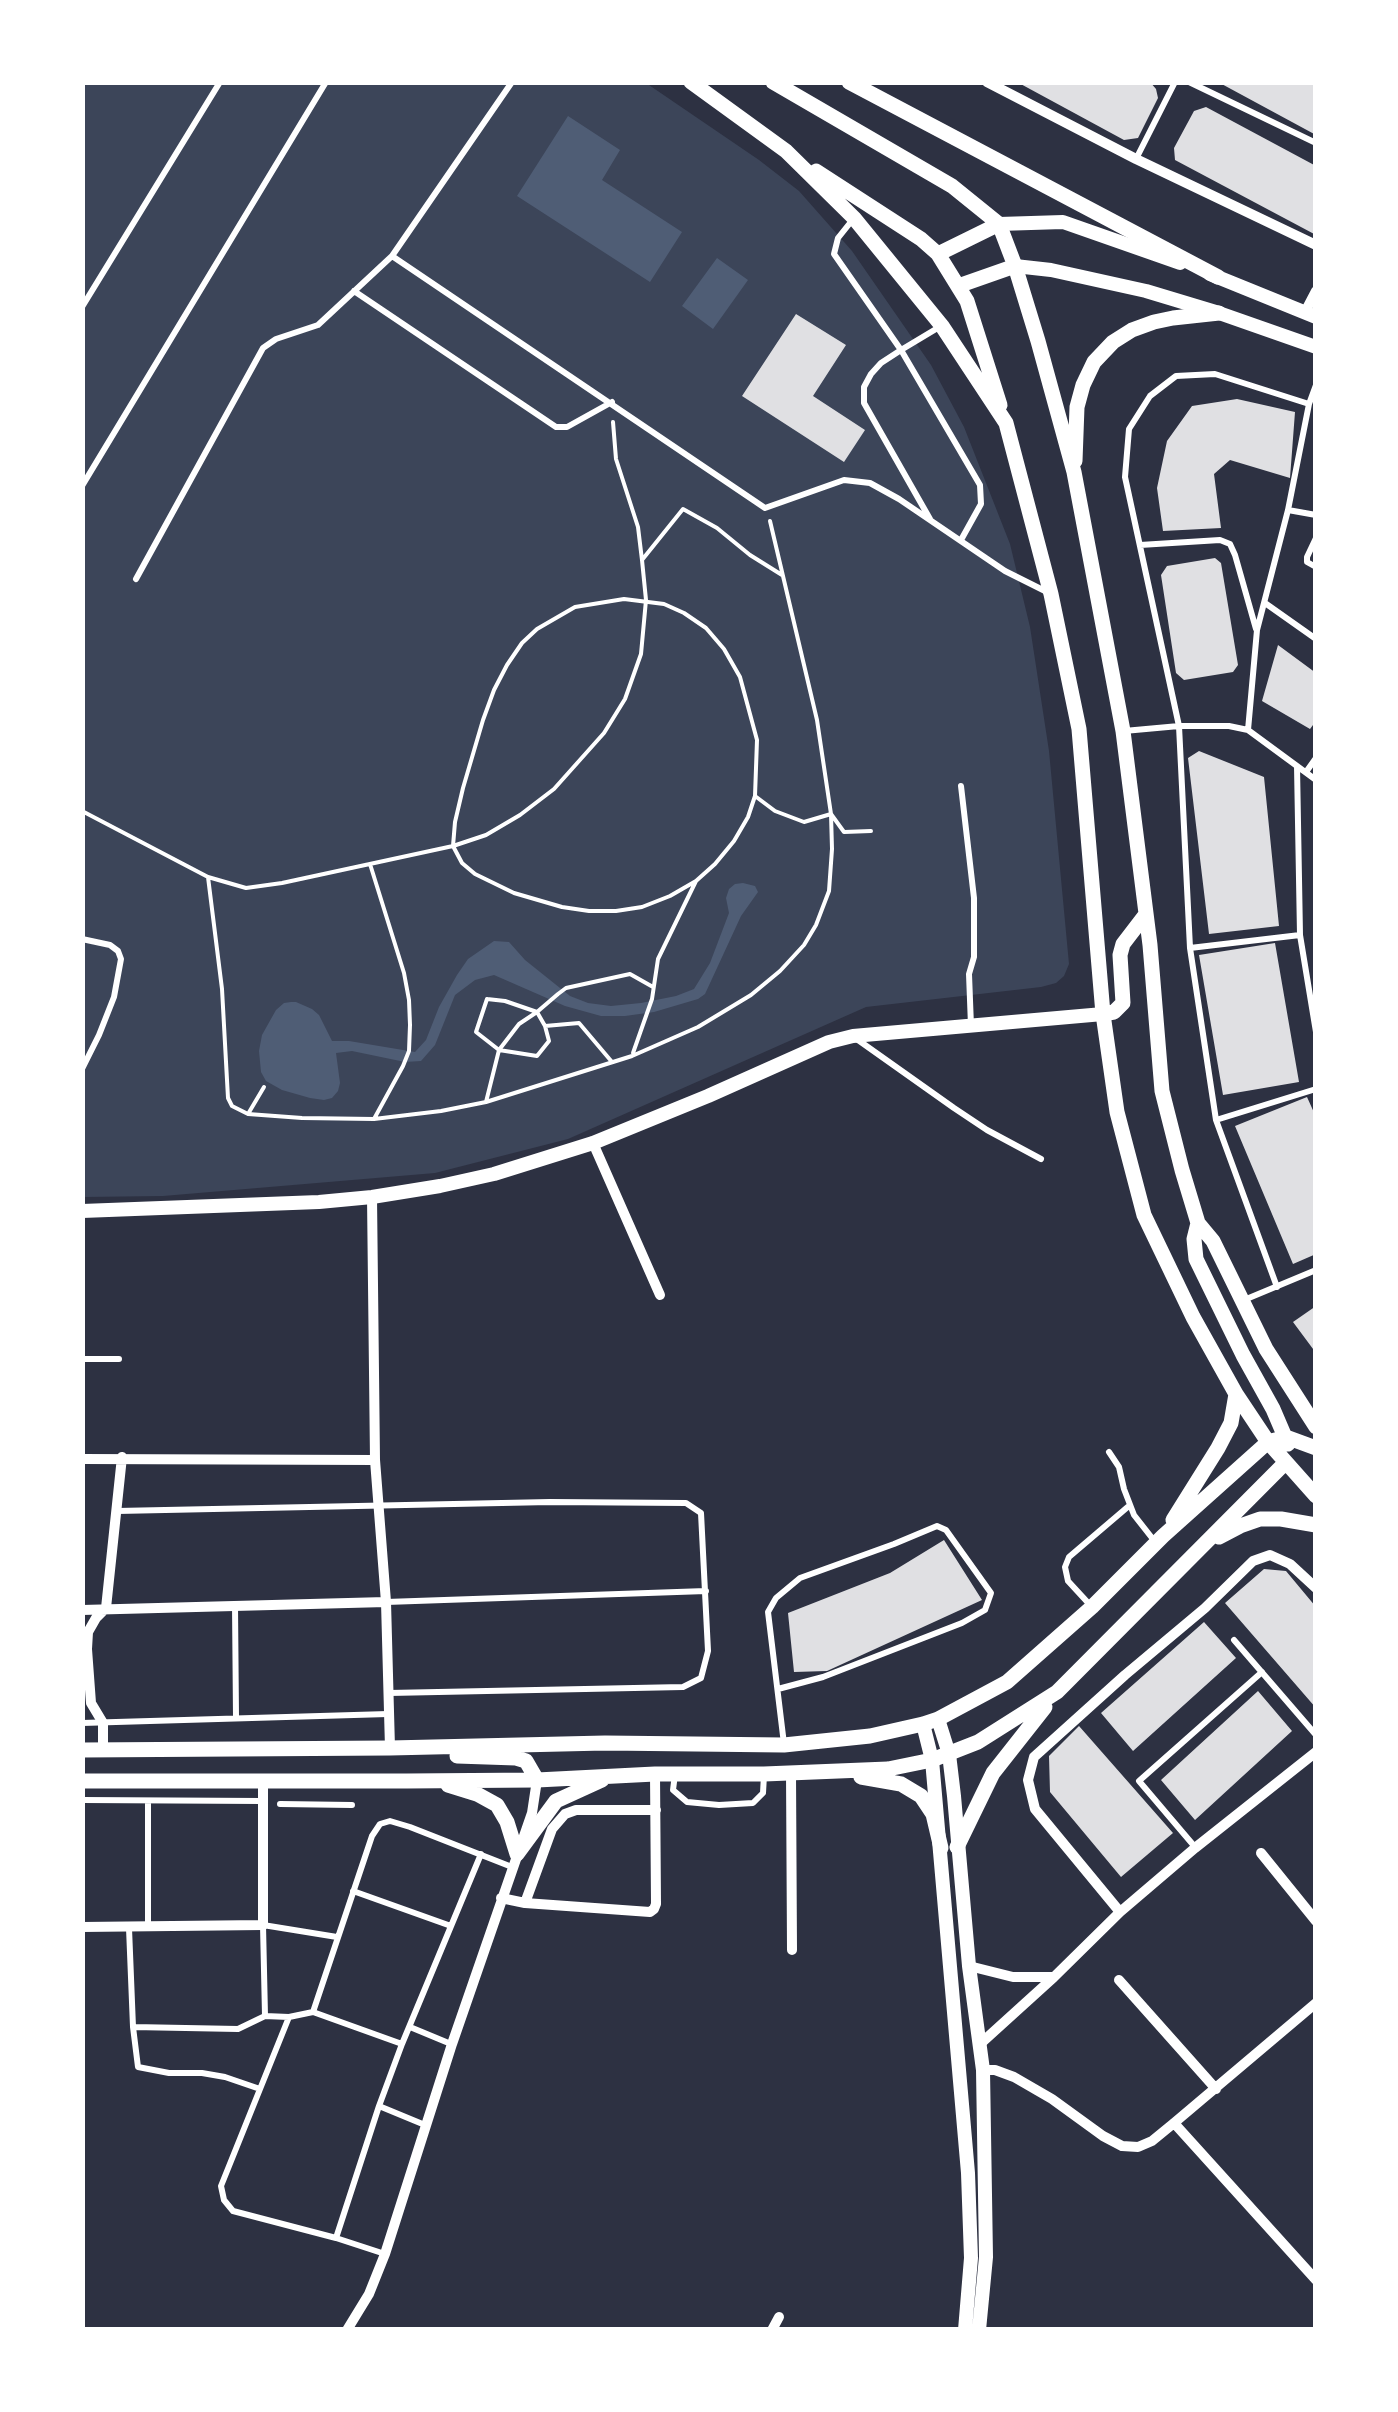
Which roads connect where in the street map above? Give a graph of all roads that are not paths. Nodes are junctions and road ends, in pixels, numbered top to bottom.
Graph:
1 (220, 82) edge
2 (326, 82) edge
3 (512, 82) edge
4 (690, 82) edge
5 (773, 82) edge
6 (849, 82) edge
7 (987, 82) edge
8 (1175, 82) edge
9 (1189, 82) edge
10 (1316, 143) edge
11 (786, 150) junction
12 (1136, 160) junction
13 (854, 218) junction
14 (999, 224) junction
15 (1316, 245) edge
16 (938, 254) junction
17 (392, 256) junction
18 (1015, 266) junction
19 (1218, 277) junction
20 (958, 286) junction
21 (354, 291) junction
22 (1316, 291) edge
23 (82, 308) edge
24 (1218, 312) junction
25 (1310, 314) edge
26 (942, 326) junction
27 (1316, 348) edge
28 (900, 350) junction
29 (1316, 385) edge
30 (612, 402) junction
31 (1309, 404) junction
32 (1006, 422) junction
33 (1074, 472) junction
34 (82, 486) edge
35 (1288, 510) junction
36 (1316, 515) edge
37 (931, 520) junction
38 (1316, 538) edge
39 (961, 540) junction
40 (1140, 545) junction
41 (1316, 567) edge
42 (136, 579) dead end
43 (1052, 594) junction
44 (1265, 603) junction
45 (1256, 630) junction
46 (1316, 639) edge
47 (1179, 726) junction
48 (1248, 730) junction
49 (1122, 731) junction
50 (1316, 758) edge
51 (1297, 766) junction
52 (1306, 772) junction
53 (1316, 780) edge
54 (961, 786) dead end
55 (1146, 914) junction
56 (1300, 934) junction
57 (82, 938) edge
58 (1190, 948) junction
59 (1103, 1014) junction
60 (971, 1027) junction
61 (1316, 1032) edge
62 (853, 1036) junction
63 (82, 1069) edge
64 (1316, 1090) edge
65 (1216, 1120) junction
66 (593, 1143) junction
67 (1041, 1159) dead end
68 (372, 1197) junction
69 (82, 1211) edge
70 (1198, 1223) junction
71 (1316, 1270) edge
72 (1278, 1287) junction
73 (660, 1295) dead end
74 (1243, 1301) junction
75 (119, 1359) dead end
76 (82, 1360) edge
77 (1236, 1394) junction
78 (1316, 1427) edge
79 (1286, 1437) junction
80 (1268, 1442) junction
81 (1316, 1448) edge
82 (1109, 1452) dead end
83 (122, 1458) junction
84 (82, 1459) edge
85 (375, 1460) junction
86 (1285, 1463) junction
87 (1316, 1496) edge
88 (378, 1504) junction
89 (1130, 1505) junction
90 (116, 1511) junction
91 (1316, 1525) edge
92 (1160, 1540) junction
93 (1202, 1546) junction
94 (1316, 1588) edge
95 (706, 1591) junction
96 (386, 1602) junction
97 (234, 1604) junction
98 (1092, 1607) junction
99 (106, 1608) junction
100 (82, 1610) edge
101 (1234, 1640) dead end
102 (1262, 1672) junction
103 (778, 1689) junction
104 (1057, 1692) junction
105 (388, 1693) junction
106 (388, 1714) junction
107 (236, 1717) junction
108 (930, 1721) junction
109 (82, 1723) edge
110 (103, 1723) junction
111 (1316, 1735) edge
112 (784, 1745) junction
113 (429, 1747) junction
114 (390, 1748) junction
115 (82, 1750) edge
116 (104, 1750) junction
117 (1316, 1752) edge
118 (940, 1757) junction
119 (834, 1772) junction
120 (791, 1773) junction
121 (655, 1774) junction
122 (675, 1774) junction
123 (764, 1774) junction
124 (611, 1776) junction
125 (314, 1780) junction
126 (537, 1780) junction
127 (408, 1781) junction
128 (82, 1782) edge
129 (263, 1782) junction
130 (82, 1800) edge
131 (264, 1801) junction
132 (148, 1802) junction
133 (280, 1804) dead end
134 (314, 1804) junction
135 (352, 1804) dead end
136 (656, 1810) junction
137 (949, 1848) junction
138 (1196, 1848) junction
139 (1261, 1853) dead end
140 (481, 1854) junction
141 (514, 1860) junction
142 (353, 1890) junction
143 (501, 1898) junction
144 (525, 1903) junction
145 (1120, 1912) junction
146 (1316, 1921) edge
147 (262, 1925) junction
148 (451, 1926) junction
149 (82, 1927) edge
150 (148, 1927) junction
151 (129, 1928) junction
152 (337, 1937) junction
153 (792, 1950) dead end
154 (969, 1966) junction
155 (1054, 1977) junction
156 (1118, 1980) dead end
157 (1316, 2003) edge
158 (313, 2012) junction
159 (265, 2016) junction
160 (289, 2017) junction
161 (133, 2028) junction
162 (410, 2028) junction
163 (402, 2044) junction
164 (452, 2044) junction
165 (979, 2044) junction
166 (983, 2070) junction
167 (260, 2089) junction
168 (1216, 2089) junction
169 (379, 2106) junction
170 (1174, 2124) junction
171 (425, 2125) junction
172 (336, 2238) junction
173 (385, 2254) junction
174 (1316, 2280) edge
175 (779, 2318) dead end
176 (347, 2330) edge
177 (772, 2330) edge
178 (965, 2330) edge
179 (980, 2330) edge

1 - 23 lane
2 - 34 lane
3 - 17 lane
4 - 11 main road
5 - 14 main road
6 - 19 main road
7 - 12 street
8 - 12 lane
9 - 10 lane
11 - 13 main road
11 - 16 main road
12 - 15 street
13 - 26 main road
13 - 28 lane
14 - 16 main road
14 - 18 main road
14 - 19 street
16 - 20 main road
17 - 21 lane
17 - 30 lane
18 - 20 main road
18 - 24 street
18 - 33 main road
19 - 25 street
20 - 32 main road
21 - 30 lane
21 - 42 lane
22 - 25 street
24 - 27 street
24 - 33 main road
26 - 28 lane
26 - 32 main road
28 - 37 lane
28 - 39 lane
29 - 31 lane
30 - 37 lane
31 - 35 lane
31 - 40 lane
32 - 43 main road
33 - 49 main road
35 - 36 lane
35 - 44 lane
37 - 39 lane
38 - 41 lane
39 - 43 lane
40 - 45 lane
40 - 47 lane
43 - 59 main road
44 - 45 lane
44 - 46 lane
45 - 48 lane
47 - 48 lane
47 - 49 lane
47 - 58 lane
48 - 51 lane
49 - 55 main road
50 - 52 lane
51 - 52 lane
51 - 56 lane
52 - 53 lane
54 - 60 lane
55 - 59 main road
55 - 70 main road
56 - 58 lane
56 - 61 lane
57 - 63 lane
58 - 65 lane
59 - 60 street
59 - 77 main road
60 - 62 street
62 - 66 street
62 - 67 lane
64 - 65 lane
65 - 72 lane
66 - 68 street
66 - 73 street
68 - 69 street
68 - 85 street
70 - 74 main road
70 - 79 main road
71 - 72 lane
72 - 74 lane
74 - 78 main road
75 - 76 lane
77 - 80 main road
77 - 92 main road
79 - 80 main road
79 - 81 main road
79 - 86 main road
80 - 86 main road
80 - 92 main road
82 - 89 lane
83 - 84 street
83 - 85 street
83 - 90 street
85 - 88 street
86 - 87 main road
86 - 93 main road
88 - 90 lane
88 - 95 lane
88 - 96 street
89 - 92 lane
89 - 98 lane
90 - 99 street
91 - 93 main road
92 - 98 main road
93 - 104 main road
94 - 145 street
95 - 96 lane
95 - 105 lane
96 - 97 street
96 - 105 street
97 - 99 street
97 - 107 lane
98 - 108 main road
99 - 100 street
99 - 110 street
101 - 102 lane
102 - 111 lane
102 - 138 lane
103 - 103 lane
103 - 112 lane
104 - 118 main road
104 - 137 main road
105 - 106 street
106 - 107 lane
106 - 114 street
107 - 110 lane
108 - 112 main road
108 - 118 street
109 - 110 lane
110 - 116 street
112 - 113 main road
113 - 114 main road
113 - 126 main road
114 - 116 main road
115 - 116 main road
117 - 138 street
118 - 119 main road
118 - 137 street
119 - 120 main road
119 - 137 main road
120 - 123 main road
120 - 153 street
121 - 122 main road
121 - 124 main road
121 - 136 street
122 - 123 main road
122 - 123 lane
124 - 126 main road
124 - 141 main road
125 - 127 main road
125 - 129 main road
125 - 134 lane
126 - 127 main road
126 - 141 street
127 - 141 main road
128 - 129 main road
129 - 131 street
130 - 132 lane
131 - 132 lane
131 - 147 street
132 - 150 lane
133 - 134 lane
134 - 135 lane
136 - 144 street
136 - 144 street
137 - 154 street
137 - 178 street
138 - 145 street
139 - 146 street
140 - 141 lane
140 - 142 lane
140 - 148 lane
141 - 143 street
142 - 148 lane
142 - 152 lane
143 - 144 street
143 - 164 street
145 - 155 street
147 - 150 street
147 - 152 lane
147 - 159 lane
148 - 162 lane
149 - 151 street
150 - 151 street
151 - 161 lane
152 - 158 lane
154 - 155 street
154 - 165 street
155 - 165 street
156 - 168 street
157 - 168 street
158 - 160 lane
158 - 163 lane
159 - 160 lane
159 - 161 lane
160 - 167 lane
161 - 167 lane
162 - 163 lane
162 - 164 lane
163 - 169 lane
164 - 171 street
165 - 166 street
166 - 170 street
166 - 179 street
167 - 172 lane
168 - 170 street
169 - 171 lane
169 - 172 lane
170 - 174 street
171 - 173 street
172 - 173 lane
173 - 176 street
175 - 177 street

